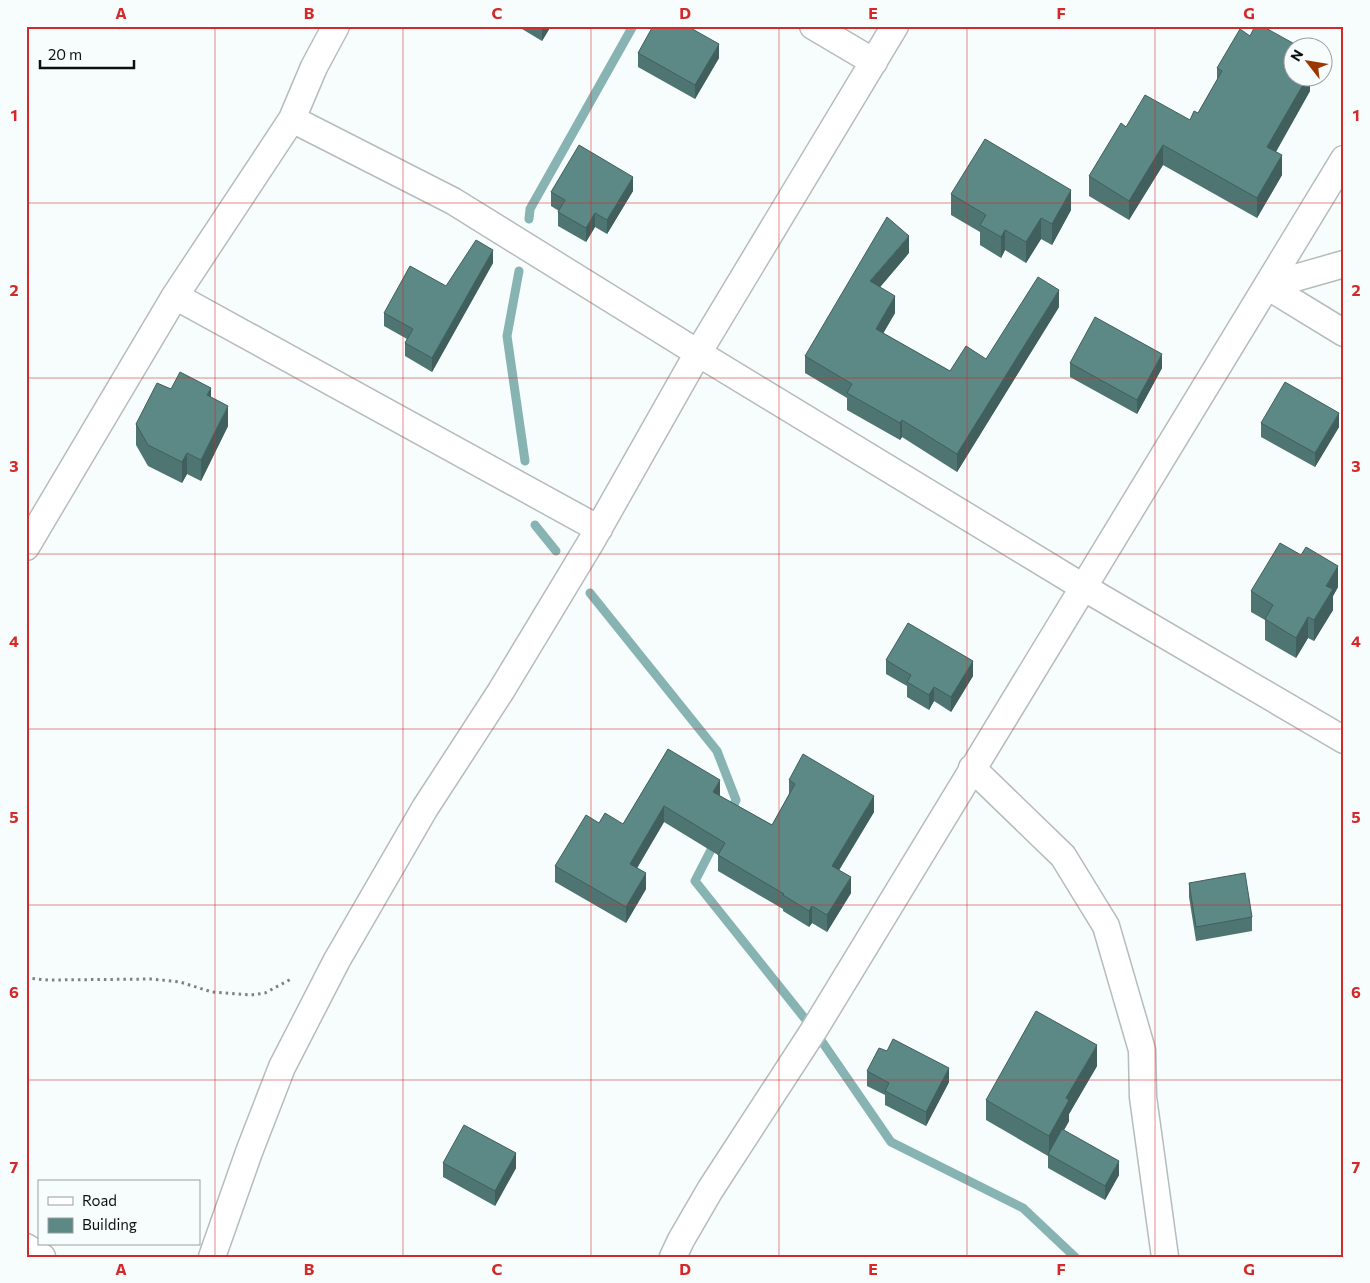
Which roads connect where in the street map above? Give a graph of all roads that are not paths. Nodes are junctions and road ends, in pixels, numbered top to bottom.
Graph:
1 (336, 26) edge
2 (813, 26) edge
3 (895, 26) edge
4 (874, 62) junction
5 (292, 119) junction
6 (1344, 159) edge
7 (1344, 264) edge
8 (1267, 286) junction
9 (175, 296) junction
10 (1344, 333) edge
11 (698, 353) junction
12 (598, 529) junction
13 (26, 547) edge
14 (1083, 587) junction
15 (1344, 740) edge
16 (972, 768) junction
17 (26, 1248) edge
18 (42, 1257) edge
19 (212, 1257) edge
20 (674, 1257) edge
21 (1166, 1257) edge

1 - 5 street
2 - 4 street
3 - 4 street
4 - 11 street
5 - 9 street
5 - 11 street
6 - 8 street
7 - 8 street
8 - 10 street
8 - 14 street
9 - 12 street
9 - 13 street
11 - 12 street
11 - 14 street
12 - 19 street
14 - 15 street
14 - 16 street
16 - 20 street
16 - 21 street
17 - 18 street

